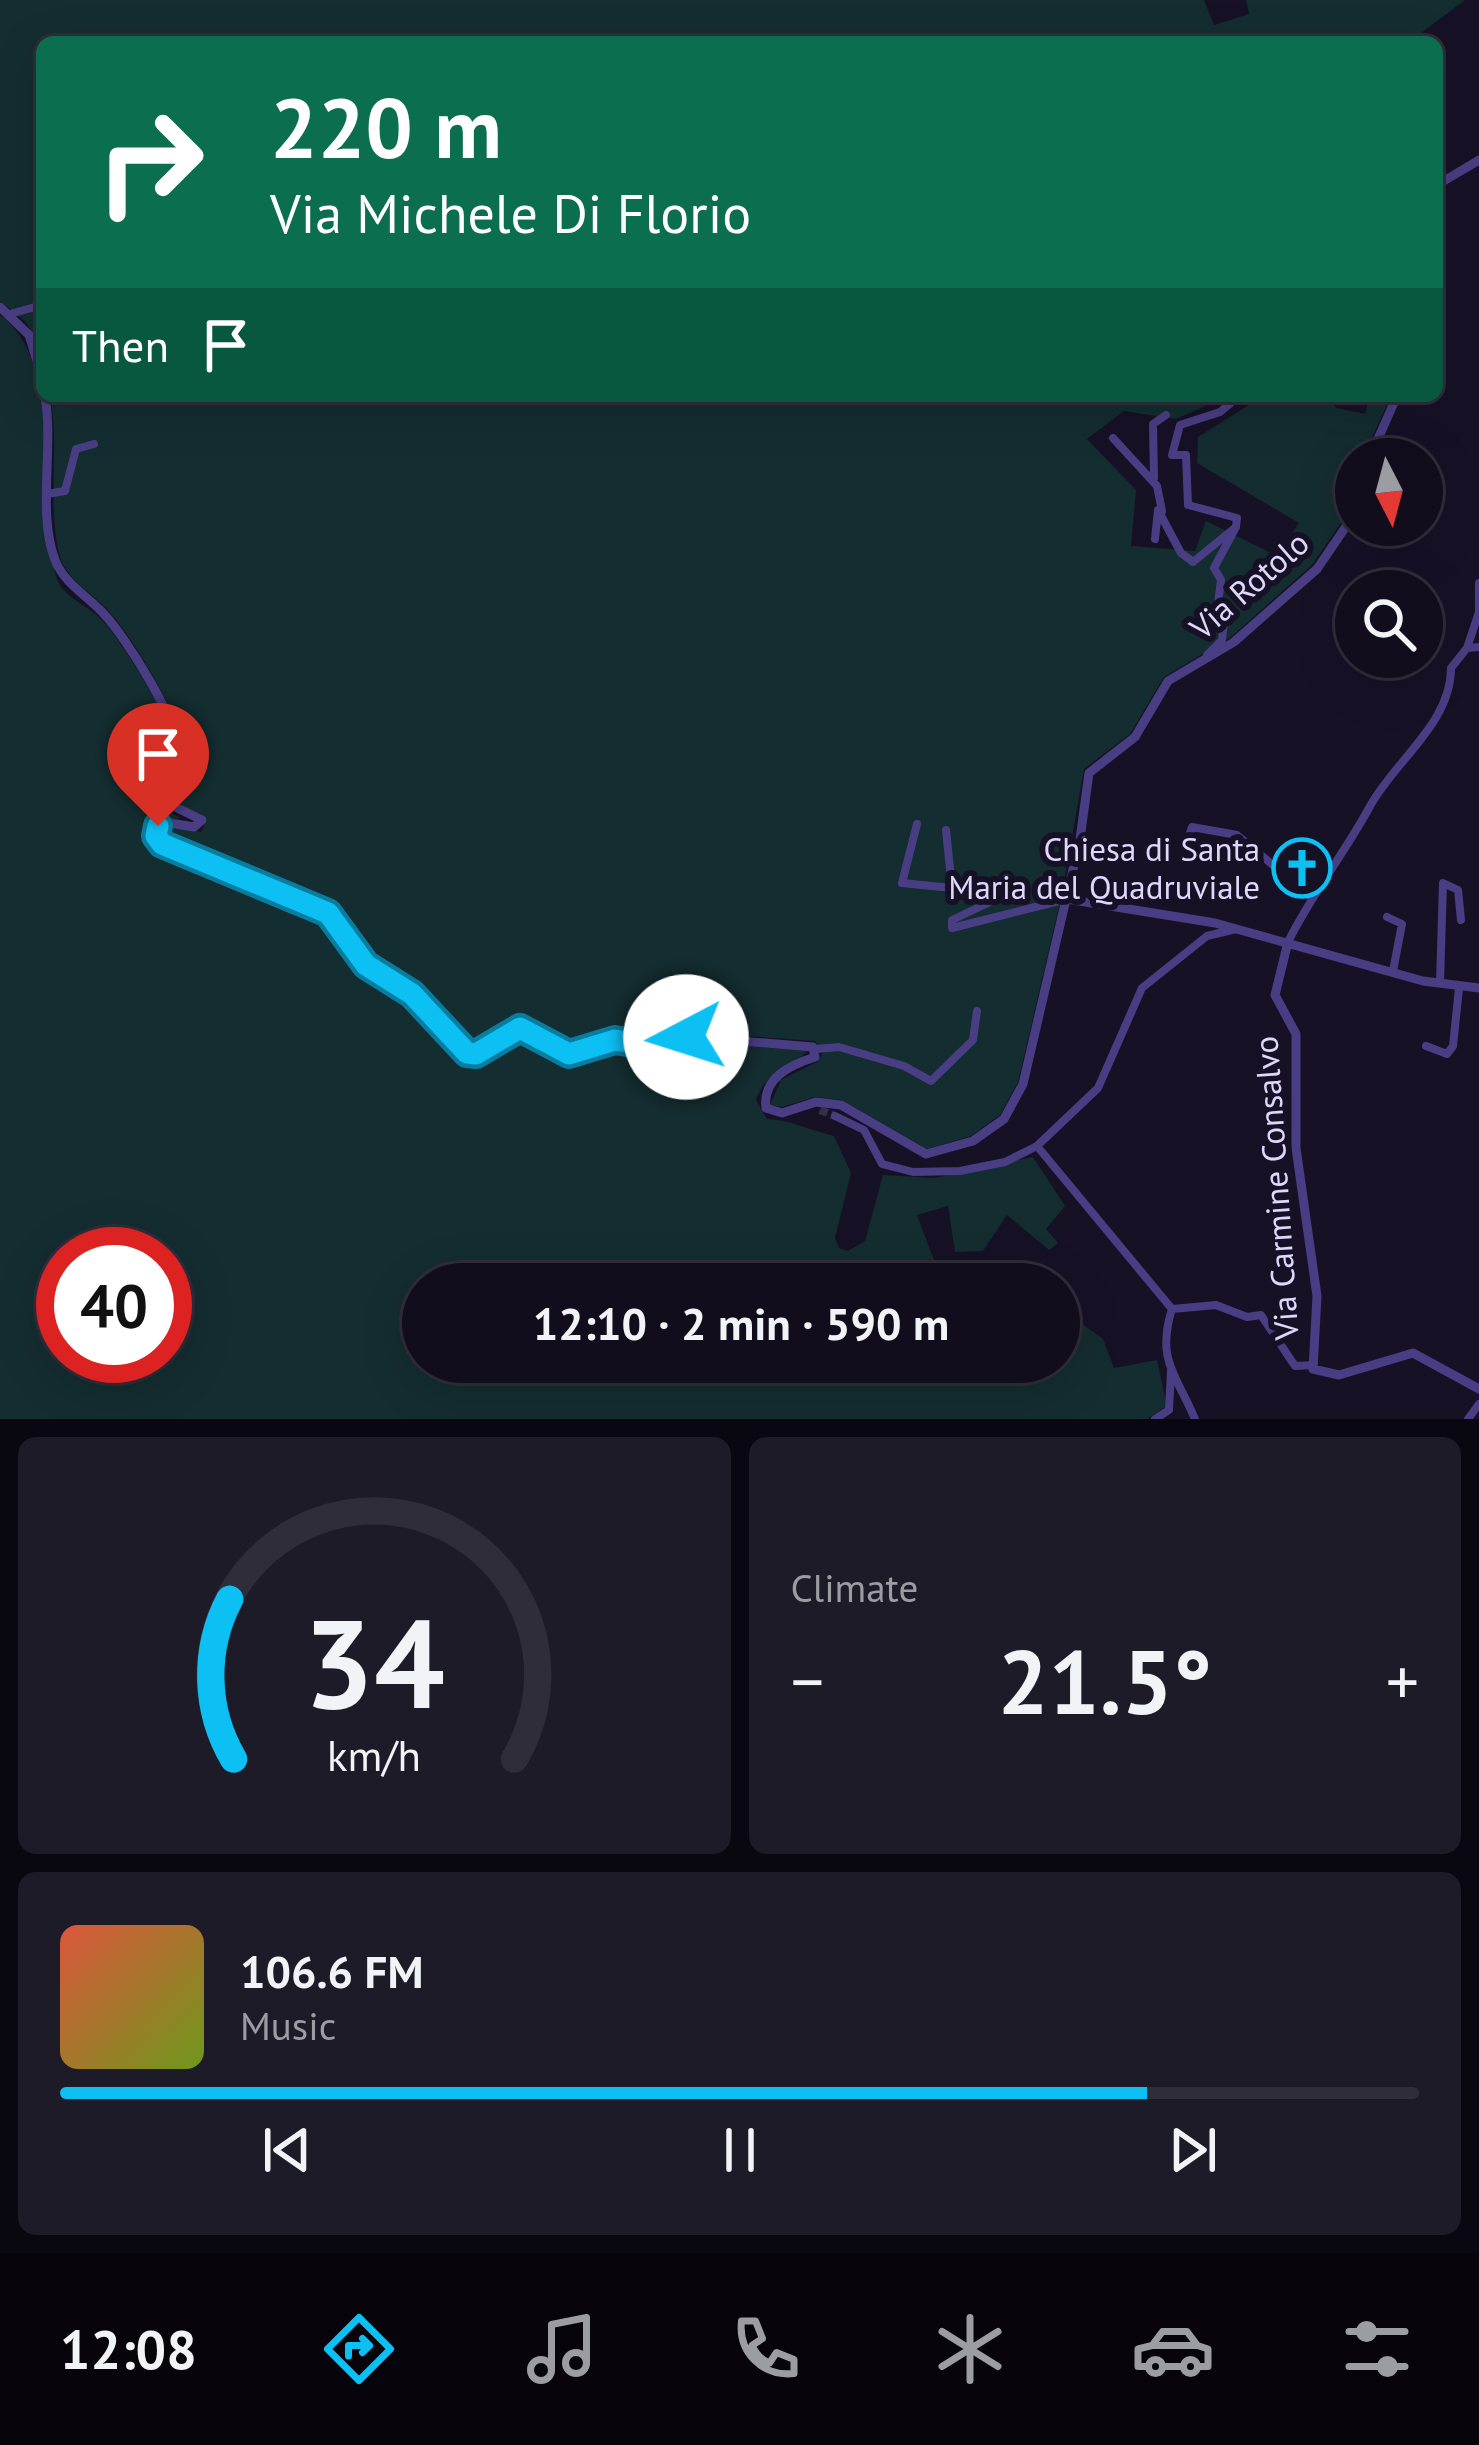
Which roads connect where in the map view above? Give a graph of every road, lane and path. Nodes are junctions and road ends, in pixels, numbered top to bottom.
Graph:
1 (1479, 160) edge
2 (1443, 181) edge
3 (36, 306) edge
4 (5, 311) edge
5 (36, 349) edge
6 (46, 402) edge
7 (1232, 402) edge
8 (1394, 402) edge
9 (1166, 415) dead end
10 (1113, 438) dead end
11 (1378, 438) edge
12 (94, 444) dead end
13 (1154, 482) junction
14 (47, 494) junction
15 (1162, 511) junction
16 (1236, 527) junction
17 (1154, 539) dead end
18 (1335, 542) edge
19 (1479, 583) edge
20 (1479, 611) edge
21 (1468, 647) junction
22 (1479, 647) edge
23 (1189, 668) junction
24 (916, 824) dead end
25 (946, 830) dead end
26 (1186, 842) dead end
27 (952, 888) junction
28 (1312, 897) junction
29 (1067, 899) junction
30 (1387, 917) dead end
31 (1461, 920) dead end
32 (1237, 929) junction
33 (1288, 942) junction
34 (1393, 970) junction
35 (1440, 985) junction
36 (1459, 988) junction
37 (1479, 988) edge
38 (977, 1011) dead end
39 (1426, 1046) dead end
40 (816, 1048) junction
41 (805, 1105) junction
42 (820, 1110) tunnel mouth
43 (835, 1116) tunnel mouth
44 (1037, 1146) junction
45 (1172, 1309) junction
46 (1313, 1365) junction
47 (1171, 1371) junction
48 (1479, 1389) edge
49 (1479, 1405) edge
50 (1155, 1419) edge
51 (1195, 1419) edge
52 (1468, 1419) edge

1 - 2 street
3 - 4 street
4 - 5 street
6 - 14 street
7 - 16 street
8 - 11 street
9 - 13 street
10 - 13 street
12 - 14 street
13 - 15 street
14 - 40 street
15 - 16 street
15 - 17 street
16 - 23 street
18 - 23 street, Via Rotolo
19 - 20 street
20 - 21 street
21 - 22 street
21 - 28 street
23 - 29 street, Via Rotolo
24 - 27 street
25 - 27 street
26 - 28 street
27 - 29 street
28 - 33 street
29 - 32 street
29 - 41 street, Via Rotolo
30 - 34 street
31 - 35 street
32 - 33 street
32 - 44 street
33 - 34 street
33 - 46 street, Via Carmine Consalvo
34 - 35 street
35 - 36 street
36 - 37 street
36 - 39 street
38 - 40 street
40 - 41 street
41 - 42 street
43 - 44 street
44 - 45 street
45 - 46 street
45 - 47 street
46 - 48 street
47 - 50 street
47 - 51 street
49 - 52 street

